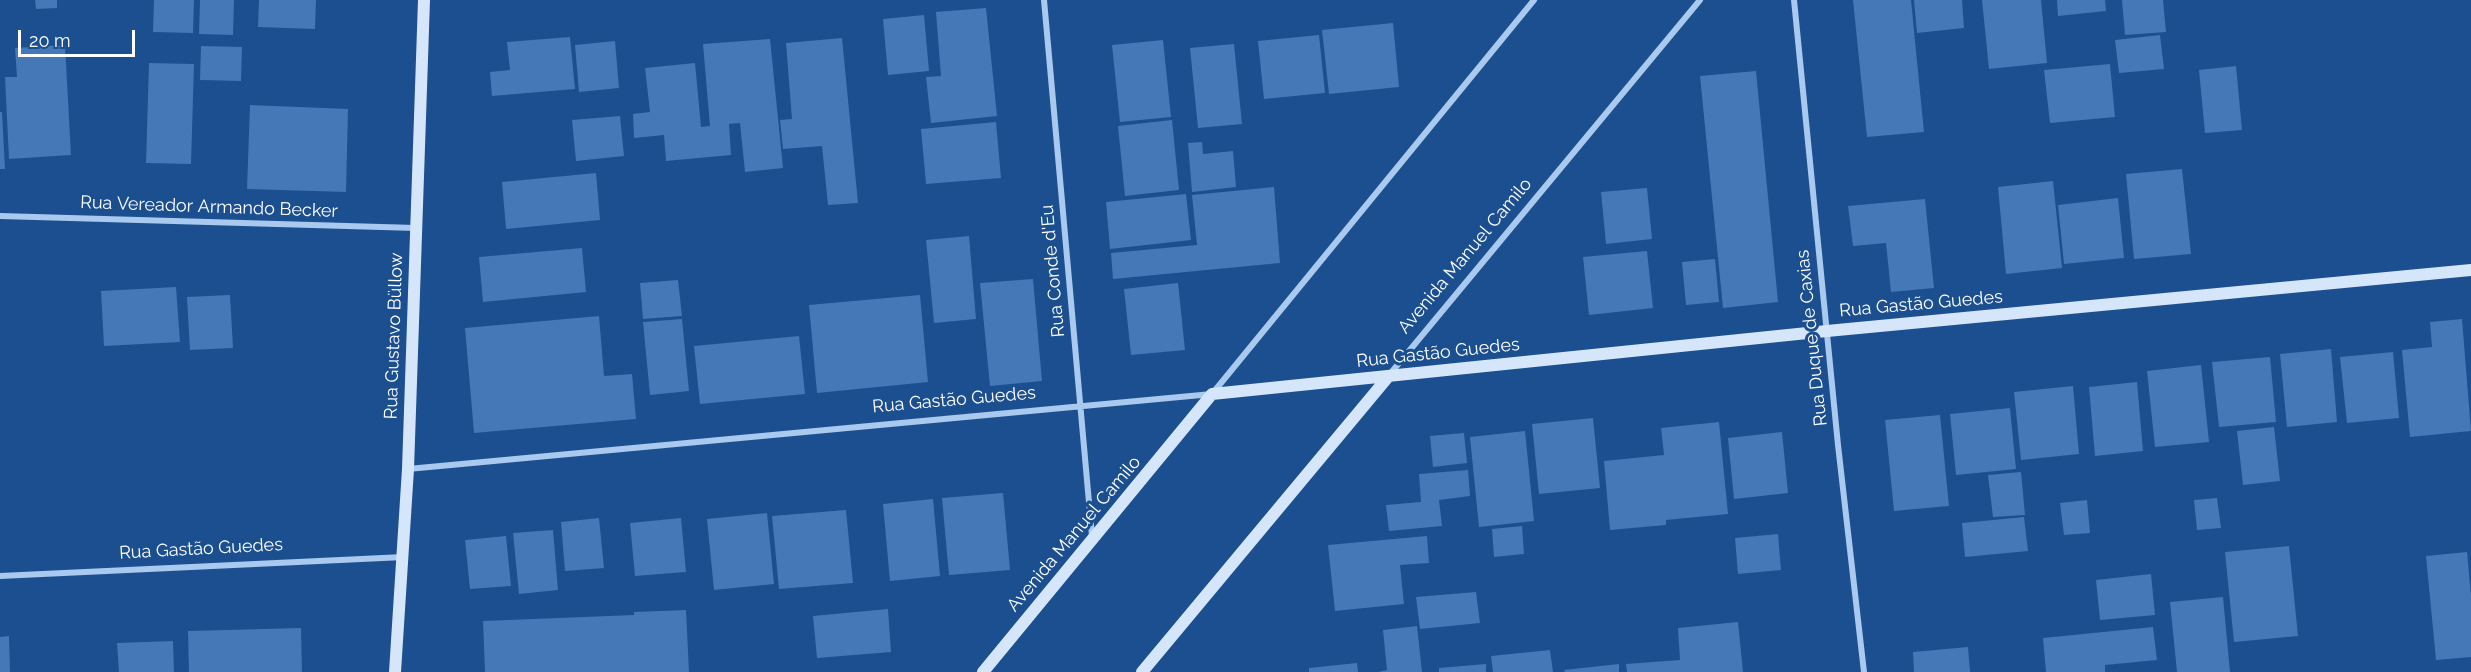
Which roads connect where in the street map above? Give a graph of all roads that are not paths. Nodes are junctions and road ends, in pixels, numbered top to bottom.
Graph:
1 (424, 0) edge
2 (1044, 0) edge
3 (1534, 0) edge
4 (1700, 0) edge
5 (1794, 0) edge
6 (0, 216) edge
7 (416, 228) junction
8 (2471, 270) edge
9 (1827, 331) junction
10 (1388, 377) junction
11 (1212, 394) junction
12 (1080, 406) junction
13 (408, 469) junction
14 (1092, 540) junction
15 (404, 557) junction
16 (0, 576) edge
17 (395, 672) edge
18 (983, 672) edge
19 (1142, 672) edge
20 (1864, 672) edge

1 - 7 street, Rua Gustavo Büllow
2 - 12 street, Rua Conde d'Eu
3 - 11 street, Avenida Manuel Camilo
4 - 10 street, Avenida Manuel Camilo
5 - 9 street, Rua Duque de Caxias
6 - 7 street, Rua Vereador Armando Becker
7 - 13 street, Rua Gustavo Büllow
8 - 9 street, Rua Gastão Guedes
9 - 10 street, Rua Gastão Guedes
9 - 20 street, Rua Duque de Caxias
10 - 11 street, Rua Gastão Guedes
10 - 19 street, Avenida Manuel Camilo
11 - 12 street, Rua Gastão Guedes
11 - 14 street, Avenida Manuel Camilo
12 - 13 street, Rua Gastão Guedes
12 - 14 street, Rua Conde d'Eu
13 - 15 street, Rua Gustavo Büllow
14 - 18 street, Avenida Manuel Camilo
15 - 16 street, Rua Gastão Guedes
15 - 17 street, Rua Gustavo Büllow

